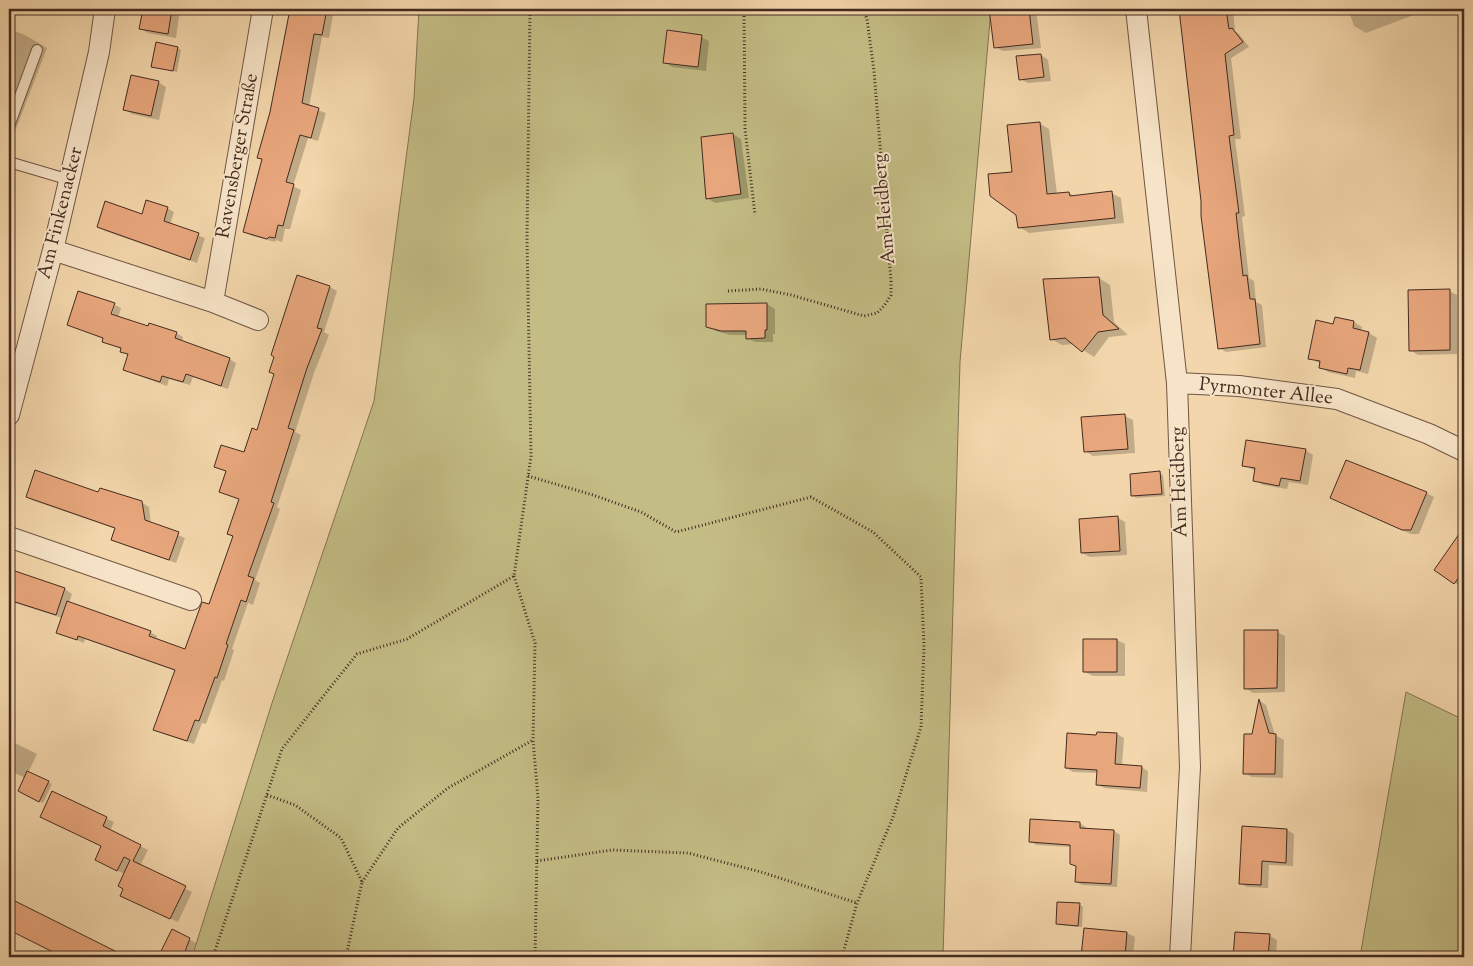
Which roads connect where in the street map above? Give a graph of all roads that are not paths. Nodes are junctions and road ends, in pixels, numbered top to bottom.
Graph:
1 (105, 9) edge
2 (263, 9) edge
3 (1136, 9) edge
4 (37, 50) dead end
5 (9, 126) edge
6 (9, 162) edge
7 (70, 180) junction
8 (53, 250) junction
9 (212, 302) junction
10 (258, 320) dead end
11 (13, 382) edge
12 (1177, 383) junction
13 (9, 415) edge
14 (1464, 451) edge
15 (9, 537) edge
16 (190, 600) dead end
17 (1180, 957) edge

1 - 7 street, Am Finkenacker
2 - 9 street, Ravensberger Straße
3 - 12 street, Am Heidberg
4 - 5 lane
6 - 7 lane
7 - 8 street, Am Finkenacker
8 - 9 street
8 - 11 street, Am Finkenacker
9 - 10 street
11 - 13 street, Am Finkenacker
12 - 14 street, Pyrmonter Allee
12 - 17 street, Am Heidberg
15 - 16 street

